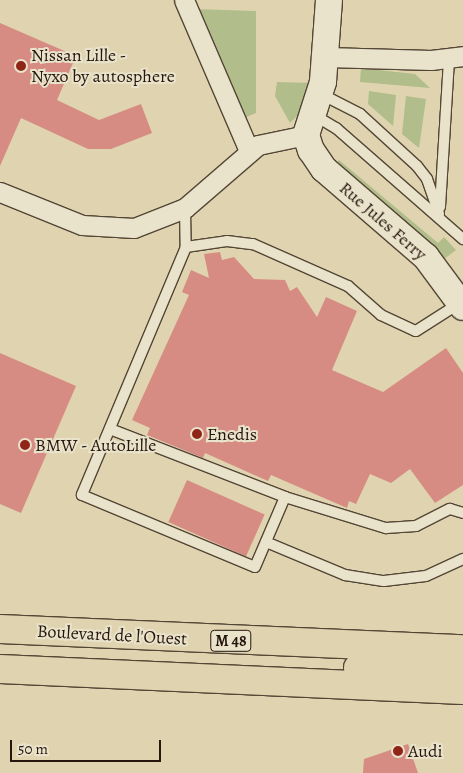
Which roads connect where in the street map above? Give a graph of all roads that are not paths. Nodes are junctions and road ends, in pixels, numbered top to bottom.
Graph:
1 (184, 0) edge
2 (329, 0) edge
3 (326, 57) junction
4 (456, 57) edge
5 (313, 115) junction
6 (249, 151) junction
7 (0, 192) edge
8 (185, 208) junction
9 (439, 215) junction
10 (463, 240) edge
11 (186, 248) junction
12 (462, 305) edge
13 (110, 429) junction
14 (285, 497) junction
15 (463, 514) edge
16 (266, 542) junction
17 (463, 559) edge
18 (0, 629) edge
19 (463, 649) edge
20 (463, 668) edge
21 (0, 670) edge
22 (187, 678) junction
23 (463, 690) edge

1 - 6 street
2 - 3 main road
3 - 4 street
3 - 5 main road
4 - 9 lane
5 - 6 street
5 - 9 lane
5 - 9 lane
5 - 12 main road, Rue Jules Ferry
6 - 8 street
7 - 8 street
8 - 11 lane
9 - 10 lane
11 - 12 lane
11 - 13 lane
13 - 14 lane
13 - 16 lane
14 - 15 lane
14 - 16 lane
16 - 17 lane
18 - 19 main road, Boulevard de l'Ouest / M 48
20 - 22 main road
21 - 22 main road, M 48
22 - 23 main road, M 48

